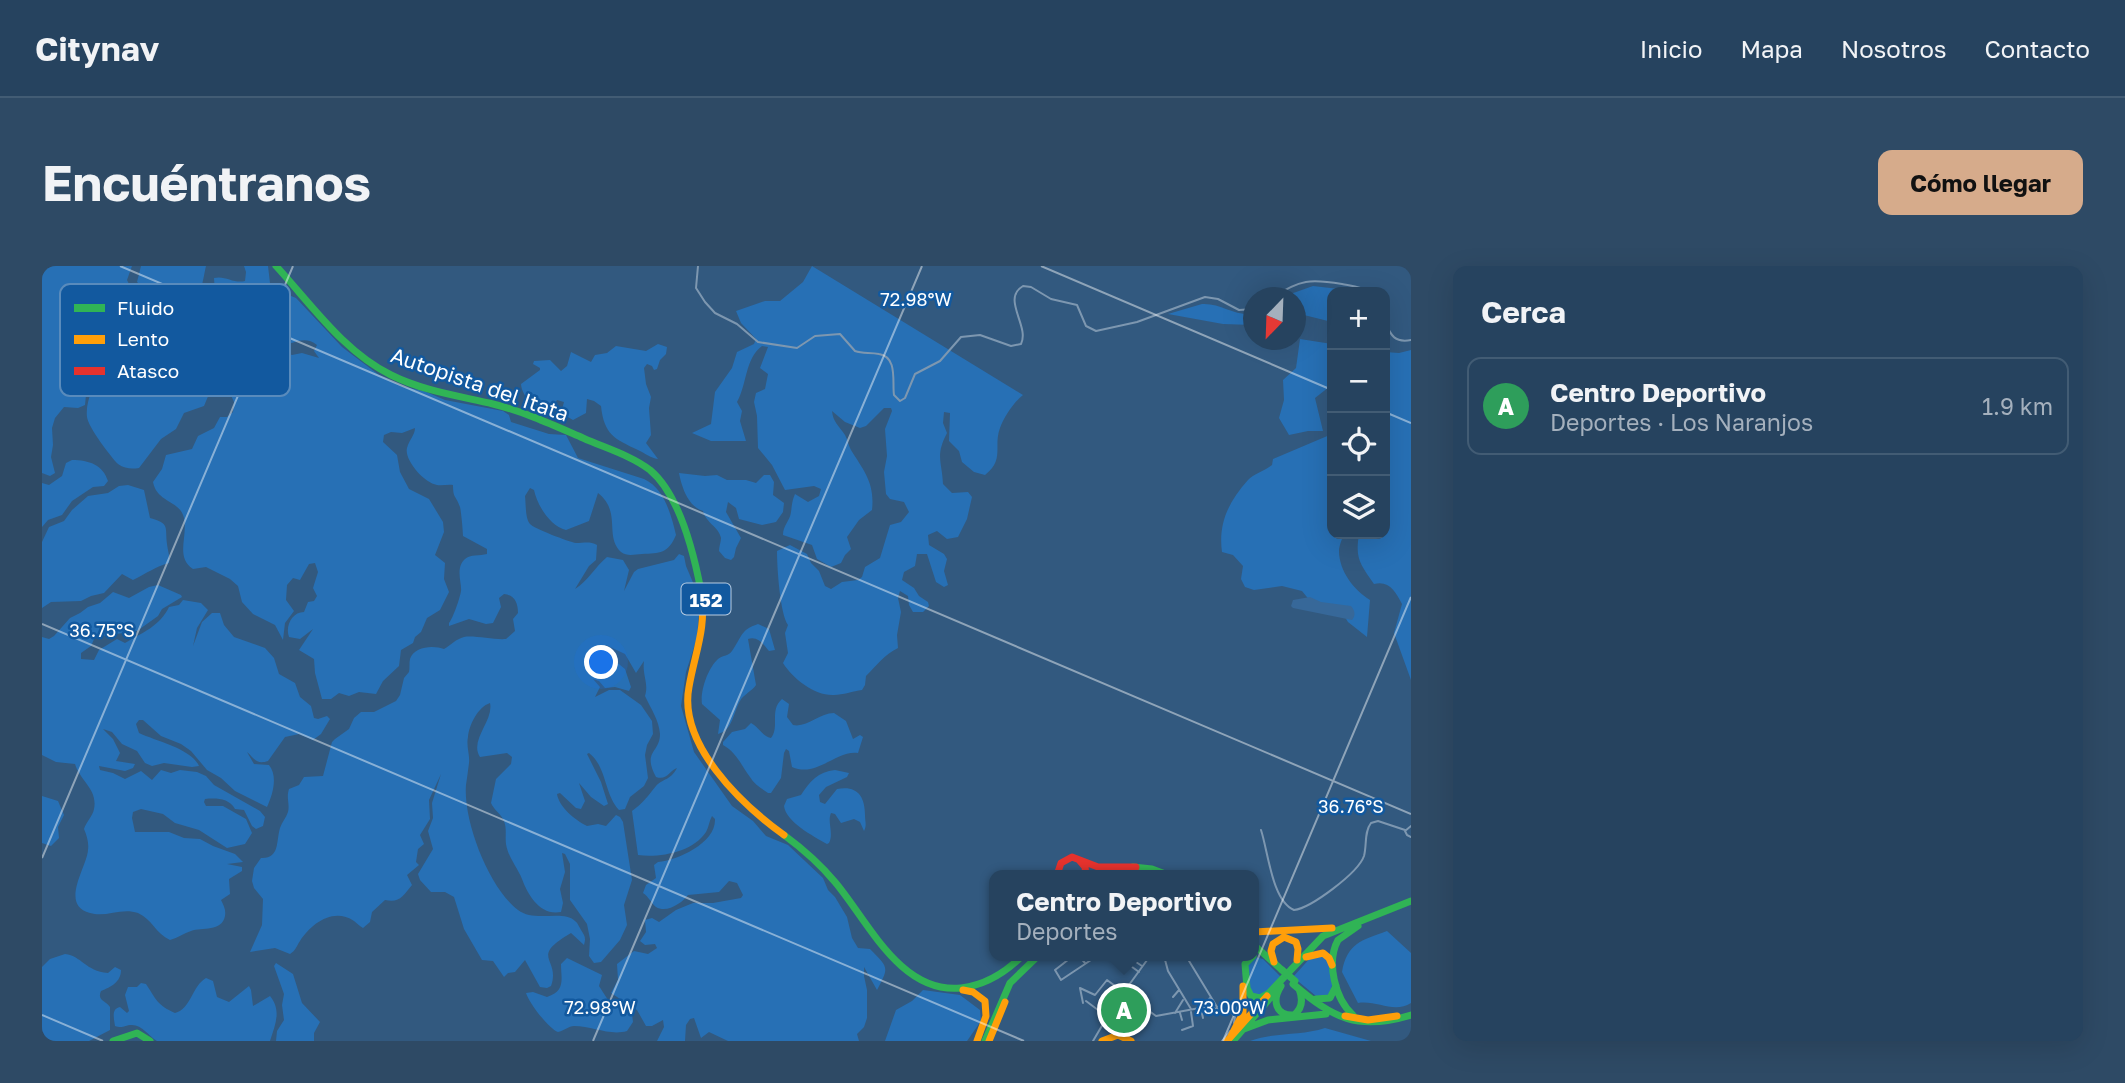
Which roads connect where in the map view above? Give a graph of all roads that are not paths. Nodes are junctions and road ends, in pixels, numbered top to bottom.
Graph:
1 (278, 266) edge
2 (698, 266) edge
3 (1291, 287) edge
4 (1360, 287) edge
5 (1243, 310) edge
6 (1390, 333) edge
7 (1411, 340) edge
8 (1411, 826) edge
9 (1261, 830) dead end
10 (1405, 830) junction
11 (1411, 837) edge
12 (1136, 867) junction
13 (1059, 870) edge
14 (1060, 870) edge
15 (1085, 870) edge
16 (1115, 870) edge
17 (1155, 870) edge
18 (1411, 903) edge
19 (1345, 926) junction
20 (1357, 926) junction
21 (1259, 932) edge
22 (1259, 951) edge
23 (1307, 957) junction
24 (1259, 958) edge
25 (1013, 961) edge
26 (1015, 961) edge
27 (1033, 961) edge
28 (1067, 961) edge
29 (1083, 961) edge
30 (1090, 961) edge
31 (1124, 961) edge
32 (1134, 961) edge
33 (1147, 961) edge
34 (1165, 961) edge
35 (1189, 961) edge
36 (1241, 961) edge
37 (1247, 961) edge
38 (1274, 962) junction
39 (1296, 963) junction
40 (1086, 964) junction
41 (1143, 967) junction
42 (1139, 972) junction
43 (1289, 978) junction
44 (947, 988) junction
45 (1179, 989) junction
46 (1273, 992) junction
47 (1122, 993) junction
48 (1173, 997) dead end
49 (1211, 997) junction
50 (1184, 998) junction
51 (1316, 999) junction
52 (1201, 1008) junction
53 (1218, 1008) junction
54 (1191, 1010) junction
55 (1180, 1012) junction
56 (1411, 1013) edge
57 (1174, 1014) junction
58 (1107, 1016) junction
59 (1336, 1017) junction
60 (1203, 1018) dead end
61 (1182, 1020) dead end
62 (1196, 1020) dead end
63 (1368, 1020) junction
64 (1192, 1021) junction
65 (1244, 1028) junction
66 (1182, 1030) dead end
67 (1230, 1039) edge
68 (113, 1041) edge
69 (150, 1041) edge
70 (977, 1041) edge
71 (987, 1041) edge
72 (1093, 1041) edge
73 (1102, 1041) edge
74 (1131, 1041) edge
75 (1222, 1041) edge

1 - 25 main road, Autopista del Itata / 152
1 - 44 main road, Autopista del Itata / 152
2 - 5 street
3 - 4 street
6 - 7 street
8 - 10 street
9 - 10 street
10 - 11 street
12 - 13 main road
12 - 16 main road
12 - 17 main road
14 - 15 main road
18 - 19 main road
18 - 20 main road
19 - 21 main road
19 - 39 main road
20 - 23 main road
20 - 63 main road
22 - 38 main road
23 - 43 main road
23 - 51 main road
24 - 43 main road
26 - 44 main road, Autopista del Itata / 152
27 - 71 main road
28 - 40 street
29 - 40 street
30 - 40 street
31 - 42 street
32 - 41 street
33 - 41 street
34 - 45 street
35 - 49 street
36 - 67 main road
37 - 46 main road
38 - 39 main road
38 - 43 main road
39 - 43 main road
41 - 42 street
42 - 47 street
43 - 46 main road
43 - 46 main road
43 - 51 main road
43 - 59 main road
44 - 70 main road
45 - 48 street
45 - 50 street
46 - 65 main road
46 - 67 main road
47 - 57 street
47 - 58 street
47 - 58 street
49 - 52 street
49 - 53 street
50 - 54 street
50 - 57 street
51 - 63 main road
52 - 53 street
52 - 54 street
52 - 60 street
53 - 75 street
54 - 55 street
54 - 64 street
55 - 57 street
55 - 61 street
56 - 59 main road
56 - 63 main road
58 - 72 street
59 - 65 main road
62 - 64 street
64 - 66 street
65 - 67 main road
68 - 69 main road
73 - 74 main road

